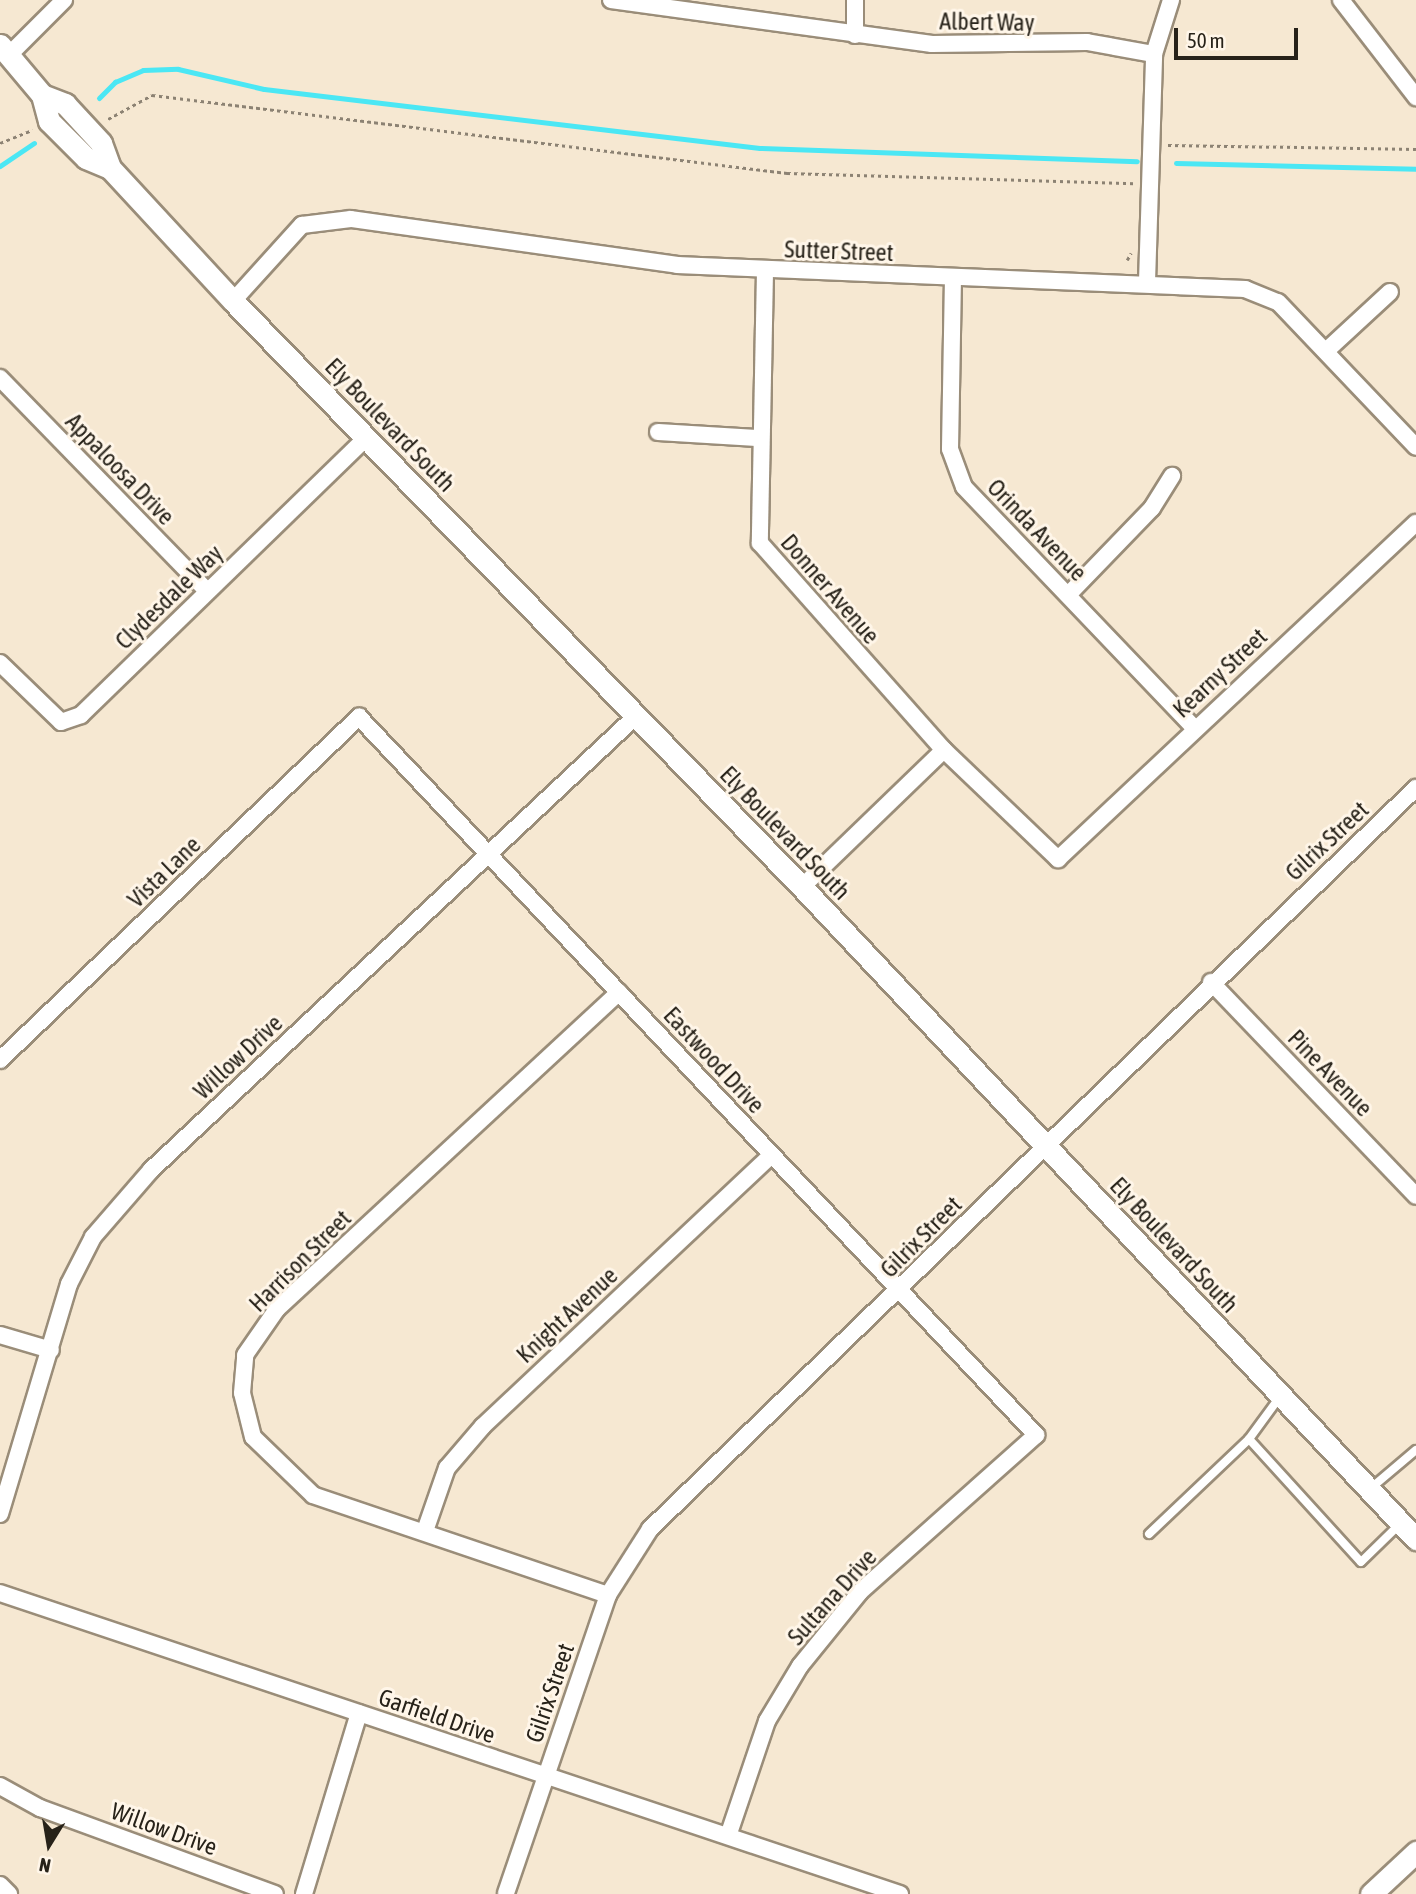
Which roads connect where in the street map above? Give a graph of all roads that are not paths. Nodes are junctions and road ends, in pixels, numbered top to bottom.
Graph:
1 (64, 0) edge
2 (611, 0) edge
3 (855, 0) edge
4 (1171, 0) edge
5 (1341, 0) edge
6 (855, 35) junction
7 (4, 50) edge
8 (1154, 54) junction
9 (1416, 97) edge
10 (765, 271) junction
11 (953, 277) junction
12 (1147, 282) junction
13 (1390, 292) dead end
14 (233, 301) junction
15 (1326, 351) junction
16 (0, 378) edge
17 (658, 432) dead end
18 (366, 438) junction
19 (757, 438) junction
20 (1416, 447) edge
21 (1172, 476) dead end
22 (1416, 523) edge
23 (207, 591) junction
24 (1068, 595) junction
25 (0, 663) edge
26 (359, 717) joint
27 (635, 717) junction
28 (1194, 728) junction
29 (944, 750) junction
30 (1416, 788) edge
31 (488, 854) junction
32 (1058, 859) joint
33 (802, 887) junction
34 (1211, 982) junction
35 (619, 992) junction
36 (0, 1060) edge
37 (1044, 1143) junction
38 (772, 1155) junction
39 (1416, 1196) edge
40 (900, 1291) junction
41 (0, 1335) edge
42 (51, 1350) junction
43 (1279, 1398) junction
44 (1036, 1435) joint
45 (1249, 1439) junction
46 (1416, 1451) edge
47 (1369, 1490) junction
48 (0, 1514) edge
49 (1401, 1523) junction
50 (425, 1531) junction
51 (1149, 1534) dead end
52 (1416, 1539) edge
53 (0, 1593) edge
54 (608, 1595) junction
55 (359, 1713) junction
56 (546, 1776) junction
57 (0, 1786) edge
58 (728, 1836) junction
59 (1414, 1859) edge
60 (0, 1885) edge
61 (859, 1888) edge
62 (9, 1894) edge
63 (275, 1894) edge
64 (304, 1894) edge
65 (506, 1894) edge
66 (900, 1894) edge
67 (1371, 1894) edge

1 - 7 street
2 - 6 street, Albert Way
3 - 6 street
4 - 8 street
5 - 9 street
6 - 8 street, Albert Way
7 - 14 main road, Ely Boulevard South
8 - 12 street
10 - 11 street, Sutter Street
10 - 14 street, Sutter Street
10 - 19 street, Donner Avenue
11 - 12 street, Sutter Street
11 - 24 street, Orinda Avenue
12 - 15 street, Sutter Street
13 - 15 street
14 - 18 main road, Ely Boulevard South
15 - 20 street, Sutter Street
16 - 23 street, Appaloosa Drive
17 - 19 street
18 - 23 street, Clydesdale Way
18 - 27 main road, Ely Boulevard South
19 - 29 street, Donner Avenue
21 - 24 street
22 - 28 street, Kearny Street
23 - 25 street, Clydesdale Way
24 - 28 street, Orinda Avenue
26 - 31 street, Eastwood Drive
26 - 36 street, Vista Lane
27 - 31 street, Willow Drive
27 - 33 main road, Ely Boulevard South
28 - 32 street, Kearny Street
29 - 32 street, Donner Avenue
29 - 33 street
30 - 34 street, Gilrix Street
31 - 35 street, Eastwood Drive
31 - 42 street, Willow Drive
33 - 37 main road, Ely Boulevard South
34 - 37 street, Gilrix Street
34 - 39 street, Pine Avenue
35 - 38 street, Eastwood Drive
35 - 50 street, Harrison Street
37 - 40 street, Gilrix Street
37 - 43 main road, Ely Boulevard South
38 - 40 street, Eastwood Drive
38 - 50 street, Knight Avenue
40 - 44 street, Eastwood Drive
40 - 54 street, Gilrix Street
41 - 42 street
42 - 48 street, Willow Drive
43 - 45 lane
43 - 47 main road, Ely Boulevard South
44 - 58 street, Sultana Drive
45 - 49 lane
45 - 51 lane
46 - 47 lane
47 - 49 main road, Ely Boulevard South
49 - 52 main road, Ely Boulevard South
50 - 54 street, Harrison Street
53 - 55 street, Garfield Drive
54 - 56 street, Gilrix Street
55 - 56 street, Garfield Drive
55 - 64 street
56 - 58 street, Garfield Drive
56 - 65 street, Gilrix Street
57 - 63 street, Willow Drive
58 - 61 street, Garfield Drive
59 - 67 main road
60 - 62 street
61 - 66 street, Garfield Drive

